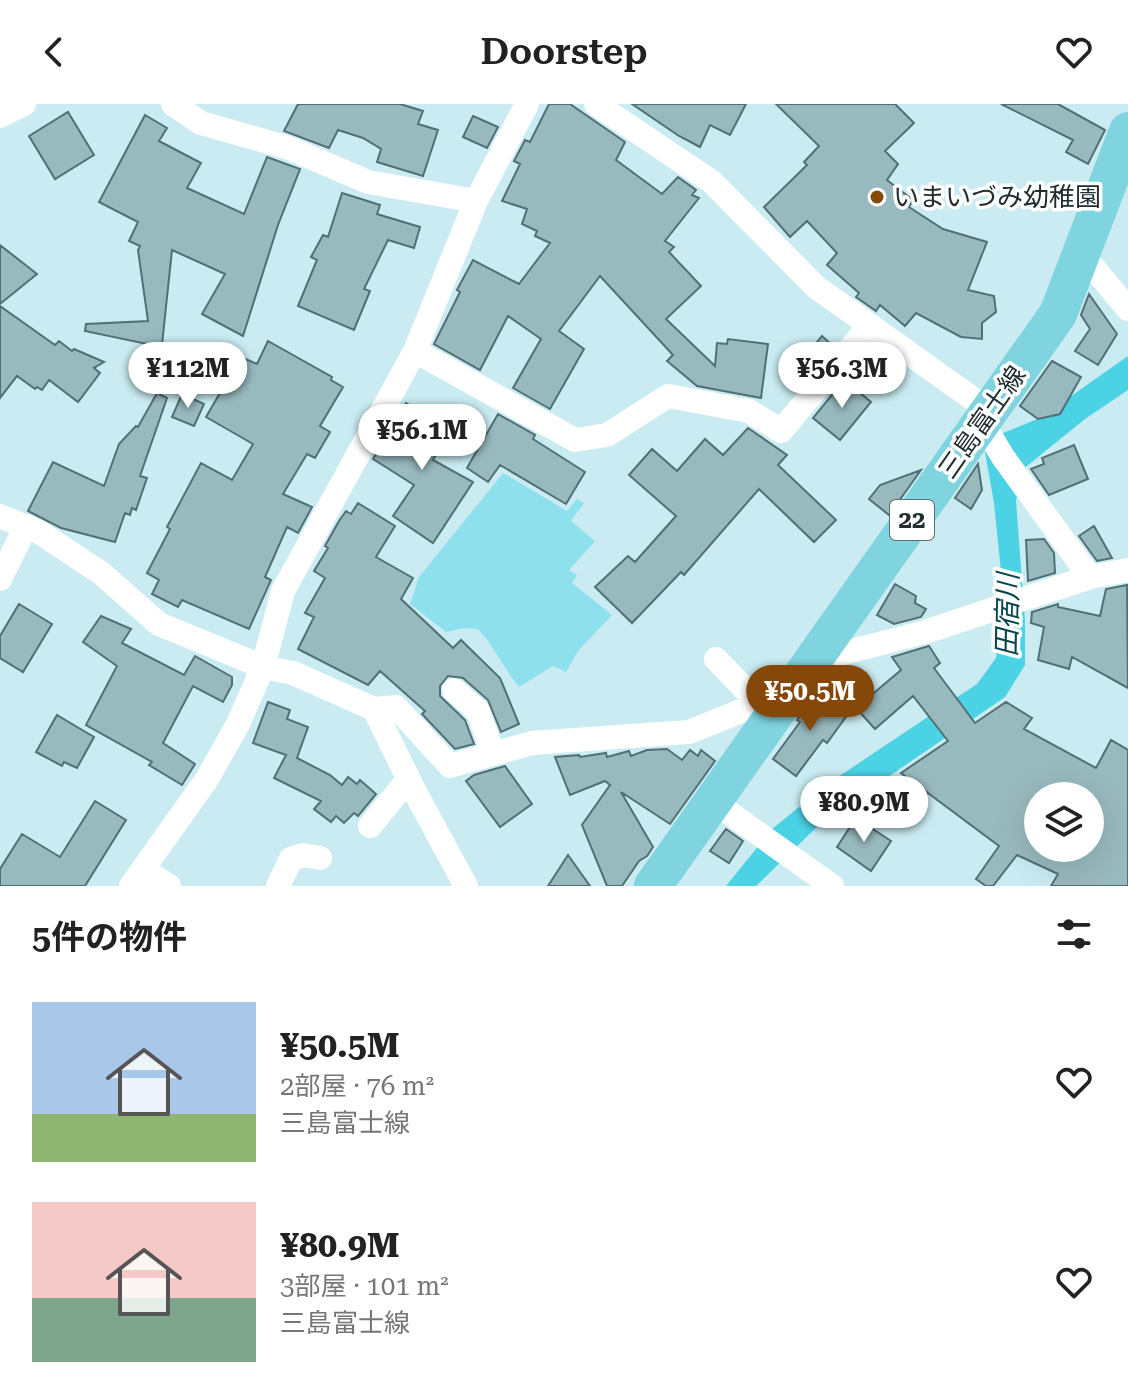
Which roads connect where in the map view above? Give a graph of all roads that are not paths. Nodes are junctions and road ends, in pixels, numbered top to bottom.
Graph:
1 (24, 104) edge
2 (173, 104) edge
3 (527, 104) edge
4 (596, 104) edge
5 (0, 116) edge
6 (1128, 131) edge
7 (476, 201) junction
8 (1082, 254) junction
9 (1128, 309) edge
10 (870, 325) junction
11 (415, 351) junction
12 (986, 420) junction
13 (0, 516) edge
14 (26, 526) junction
15 (1128, 570) edge
16 (1090, 577) junction
17 (0, 579) edge
18 (716, 659) dead end
19 (813, 661) junction
20 (263, 667) junction
21 (454, 690) dead end
22 (774, 701) junction
23 (374, 709) junction
24 (493, 754) junction
25 (408, 780) junction
26 (714, 802) junction
27 (370, 826) dead end
28 (320, 858) dead end
29 (137, 878) edge
30 (169, 886) edge
31 (278, 886) edge
32 (466, 886) edge
33 (653, 886) edge
34 (832, 886) edge

1 - 5 street
2 - 7 street
3 - 7 street
4 - 10 street
6 - 8 main road, 三島富士線 / 22
7 - 11 street
8 - 9 street
8 - 12 main road, 三島富士線 / 22
10 - 11 street
10 - 12 street
11 - 20 street
12 - 16 street
12 - 19 main road, 三島富士線 / 22
13 - 14 street
14 - 17 street
14 - 20 street
15 - 16 street
16 - 19 street
18 - 22 street
19 - 22 main road, 三島富士線 / 22
20 - 23 street
20 - 29 street
21 - 24 street
22 - 24 street
22 - 26 main road, 三島富士線 / 22
23 - 24 street
23 - 25 street
25 - 27 street
25 - 32 street
26 - 33 main road, 三島富士線 / 22
26 - 34 street
28 - 31 street
29 - 30 street

